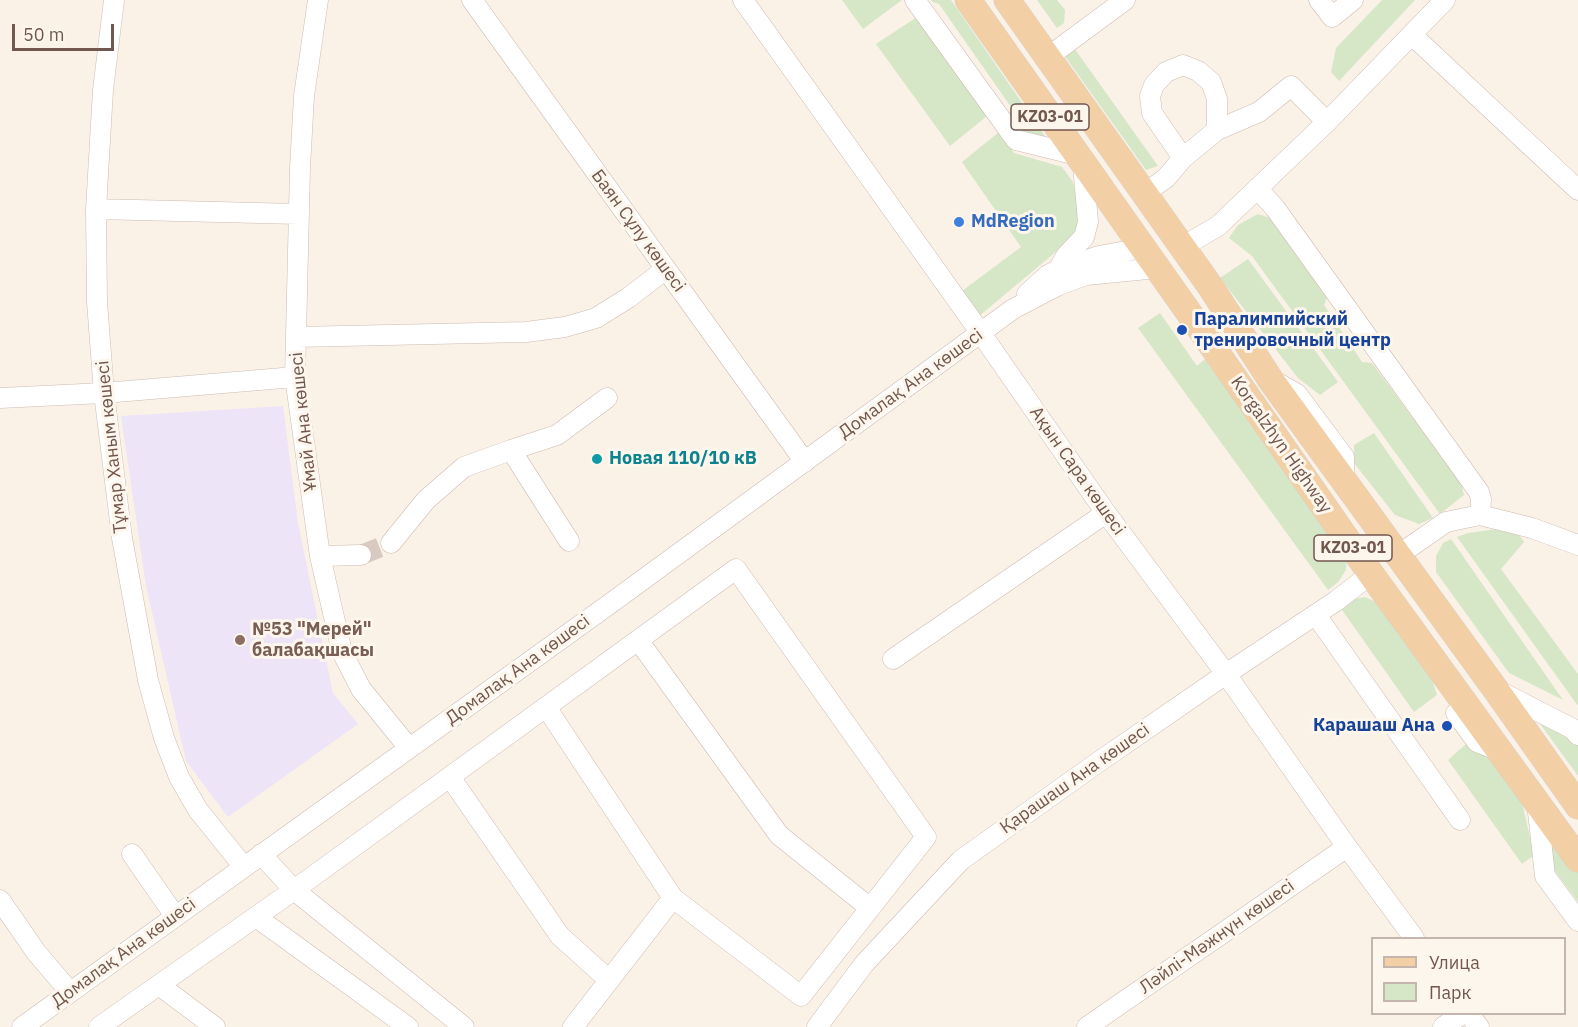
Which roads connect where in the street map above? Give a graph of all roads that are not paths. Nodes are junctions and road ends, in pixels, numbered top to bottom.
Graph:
1 (114, 0) edge
2 (318, 0) edge
3 (472, 0) edge
4 (742, 0) edge
5 (915, 0) edge
6 (968, 0) edge
7 (1007, 0) edge
8 (1125, 0) edge
9 (1319, 0) edge
10 (1353, 0) edge
11 (1445, 0) edge
12 (1412, 34) junction
13 (1048, 57) junction
14 (1327, 123) junction
15 (1217, 130) junction
16 (1183, 158) junction
17 (1080, 160) junction
18 (1257, 188) junction
19 (1578, 190) edge
20 (1144, 194) junction
21 (96, 209) junction
22 (299, 214) junction
23 (1182, 247) junction
24 (1143, 248) junction
25 (1158, 268) junction
26 (666, 269) junction
27 (1058, 270) junction
28 (1013, 309) junction
29 (980, 332) junction
30 (296, 337) junction
31 (295, 377) junction
32 (104, 393) junction
33 (0, 398) edge
34 (607, 398) dead end
35 (511, 450) junction
36 (805, 462) junction
37 (1106, 513) junction
38 (1480, 516) junction
39 (569, 541) dead end
40 (391, 543) tunnel mouth
41 (1578, 545) edge
42 (361, 555) tunnel mouth
43 (1397, 555) junction
44 (320, 556) junction
45 (1371, 574) junction
46 (1316, 615) junction
47 (638, 640) junction
48 (893, 660) dead end
49 (1226, 674) junction
50 (1496, 690) junction
51 (546, 706) junction
52 (1576, 731) edge
53 (409, 748) junction
54 (450, 777) junction
55 (1537, 800) junction
56 (1578, 806) edge
57 (1460, 820) dead end
58 (1347, 847) junction
59 (132, 854) dead end
60 (261, 854) junction
61 (1578, 859) edge
62 (244, 867) junction
63 (294, 890) junction
64 (673, 898) junction
65 (0, 900) edge
66 (870, 909) junction
67 (175, 916) junction
68 (256, 917) junction
69 (1578, 921) edge
70 (1413, 937) edge
71 (609, 980) junction
72 (159, 985) junction
73 (70, 992) junction
74 (1461, 1015) edge
75 (1470, 1015) edge
76 (22, 1027) edge
77 (99, 1027) edge
78 (215, 1027) edge
79 (408, 1027) edge
80 (464, 1027) edge
81 (573, 1027) edge
82 (817, 1027) edge
83 (1087, 1027) edge
84 (1443, 1027) edge
85 (1479, 1027) edge

1 - 21 street, Тұмар Ханым көшесі
2 - 22 street, Ұмай Ана көшесі
3 - 26 street, Баян Сұлу көшесі
4 - 29 street, Ақын Сара көшесі
5 - 17 street
6 - 17 main road, Korgalzhyn Highway / KZ03-01
7 - 13 main road, Korgalzhyn Highway / KZ03-01
8 - 13 street
9 - 10 street
11 - 12 street
12 - 14 street
12 - 19 street
13 - 20 main road, Korgalzhyn Highway / KZ03-01
14 - 15 street
14 - 18 street
15 - 16 street
15 - 16 street
16 - 20 street
17 - 24 main road, Korgalzhyn Highway / KZ03-01
17 - 27 street
18 - 23 street
18 - 38 street
20 - 23 main road, Korgalzhyn Highway / KZ03-01
21 - 22 street
21 - 32 street, Тұмар Ханым көшесі
22 - 30 street, Ұмай Ана көшесі
23 - 24 main road
23 - 25 main road
23 - 43 main road, Korgalzhyn Highway / KZ03-01
24 - 25 main road, Korgalzhyn Highway / KZ03-01
24 - 27 street, Домалақ Ана көшесі
25 - 28 street, Домалақ Ана көшесі
25 - 45 main road, Korgalzhyn Highway / KZ03-01
26 - 30 street
26 - 36 street, Баян Сұлу көшесі
27 - 28 street, Домалақ Ана көшесі
28 - 29 street, Домалақ Ана көшесі
29 - 36 street, Домалақ Ана көшесі
29 - 37 street, Ақын Сара көшесі
30 - 31 street, Ұмай Ана көшесі
31 - 32 street
31 - 44 street, Ұмай Ана көшесі
32 - 33 street
32 - 62 street, Тұмар Ханым көшесі
34 - 35 street
35 - 39 street
35 - 40 street
36 - 53 street, Домалақ Ана көшесі
37 - 48 street
37 - 49 street, Ақын Сара көшесі
38 - 41 street
38 - 43 street
42 - 44 street
43 - 50 main road, Korgalzhyn Highway / KZ03-01
44 - 53 street, Ұмай Ана көшесі
45 - 46 street, Қарашаш Ана көшесі
45 - 55 main road, Korgalzhyn Highway / KZ03-01
46 - 49 street, Қарашаш Ана көшесі
46 - 57 street
47 - 51 street
47 - 66 street
47 - 66 street
49 - 58 street, Ақын Сара көшесі
49 - 82 street, Қарашаш Ана көшесі
50 - 52 street
50 - 56 main road, Korgalzhyn Highway / KZ03-01
51 - 54 street
51 - 64 street
53 - 60 street, Домалақ Ана көшесі
54 - 63 street
54 - 71 street
55 - 61 main road, Korgalzhyn Highway / KZ03-01
55 - 69 street
58 - 70 street, Ақын Сара көшесі
58 - 83 street, Ләйлі-Мәжнүн көшесі
59 - 67 street
60 - 62 street, Домалақ Ана көшесі
60 - 63 street
62 - 67 street, Домалақ Ана көшесі
63 - 68 street
63 - 80 street
64 - 66 street
64 - 71 street
65 - 73 street
67 - 73 street, Домалақ Ана көшесі
68 - 72 street
68 - 79 street
71 - 81 street
72 - 77 street
72 - 78 street
73 - 76 street, Домалақ Ана көшесі
74 - 84 street
75 - 85 street

